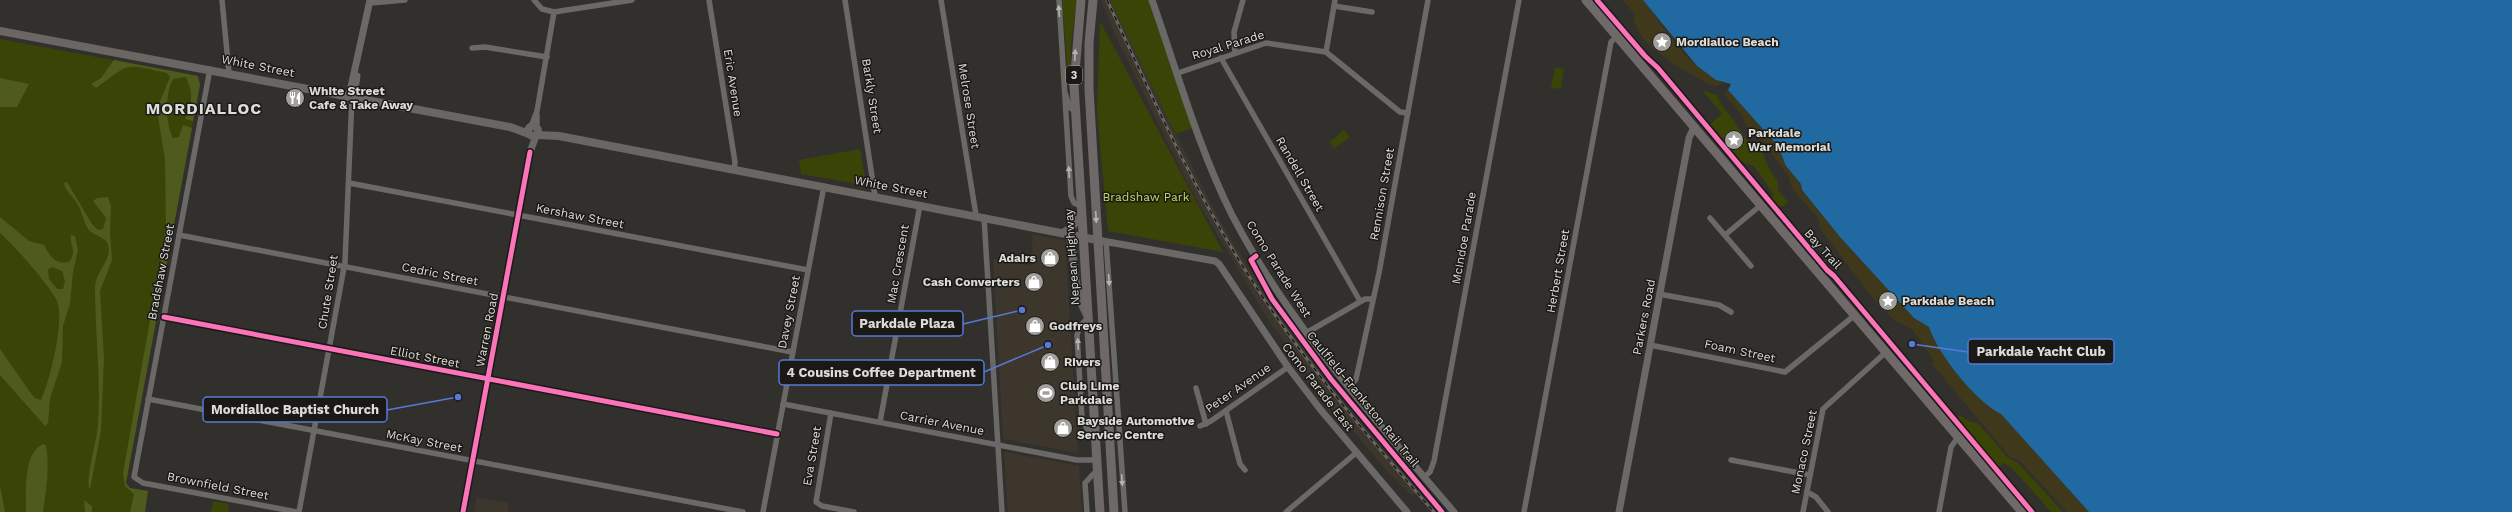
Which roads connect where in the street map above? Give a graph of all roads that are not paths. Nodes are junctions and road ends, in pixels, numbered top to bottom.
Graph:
1 (222, 0) edge
2 (405, 0) edge
3 (534, 0) edge
4 (632, 0) edge
5 (709, 0) edge
6 (845, 0) edge
7 (941, 0) edge
8 (1059, 0) edge
9 (1081, 0) edge
10 (1093, 0) edge
11 (1152, 0) edge
12 (1243, 0) edge
13 (1428, 0) edge
14 (1519, 0) edge
15 (1586, 0) edge
16 (370, 2) edge
17 (1334, 3) edge
18 (554, 12) junction
19 (1372, 12) dead end
20 (0, 30) edge
21 (1617, 36) junction
22 (472, 48) dead end
23 (1326, 52) junction
24 (1235, 53) junction
25 (547, 57) junction
26 (1221, 58) junction
27 (210, 69) junction
28 (229, 73) junction
29 (1178, 73) junction
30 (1064, 91) junction
31 (352, 97) junction
32 (1075, 111) junction
33 (1408, 113) junction
34 (1694, 127) junction
35 (533, 131) junction
36 (734, 170) junction
37 (349, 183) junction
38 (824, 186) junction
39 (875, 196) junction
40 (920, 205) junction
41 (1761, 205) junction
42 (1081, 210) junction
43 (976, 215) junction
44 (518, 216) junction
45 (984, 217) junction
46 (1710, 218) dead end
47 (1065, 233) junction
48 (1725, 235) junction
49 (179, 236) junction
50 (1083, 237) junction
51 (1102, 240) junction
52 (1751, 266) dead end
53 (344, 267) junction
54 (1222, 268) joint
55 (808, 270) junction
56 (1100, 283) junction
57 (1086, 284) junction
58 (1659, 294) junction
59 (503, 297) junction
60 (1373, 299) junction
61 (1360, 302) junction
62 (1731, 312) dead end
63 (1855, 315) junction
64 (164, 317) junction
65 (1088, 317) junction
66 (1306, 333) junction
67 (1650, 345) junction
68 (329, 349) junction
69 (792, 352) junction
70 (1886, 352) junction
71 (1288, 367) junction
72 (488, 379) junction
73 (1196, 388) dead end
74 (1349, 388) junction
75 (148, 399) junction
76 (783, 404) junction
77 (1226, 411) junction
78 (831, 413) junction
79 (880, 422) junction
80 (314, 431) junction
81 (777, 434) junction
82 (1958, 437) junction
83 (1109, 443) junction
84 (998, 445) junction
85 (1356, 453) junction
86 (1096, 460) junction
87 (1731, 460) dead end
88 (473, 461) junction
89 (1111, 464) junction
90 (1121, 464) junction
91 (1097, 470) junction
92 (1245, 470) dead end
93 (1810, 475) junction
94 (1424, 477) junction
95 (136, 478) joint
96 (1098, 486) junction
97 (1807, 492) junction
98 (298, 512) edge
99 (463, 512) edge
100 (743, 512) edge
101 (763, 512) edge
102 (854, 512) edge
103 (1002, 512) edge
104 (1087, 512) edge
105 (1100, 512) edge
106 (1114, 512) edge
107 (1125, 512) edge
108 (1286, 512) edge
109 (1407, 512) edge
110 (1454, 512) edge
111 (1524, 512) edge
112 (1618, 512) edge
113 (1803, 512) edge
114 (1828, 512) edge
115 (1939, 512) edge
116 (2022, 512) edge

1 - 28 street
2 - 16 street
3 - 18 street
4 - 18 street
5 - 36 street, Eric Avenue
6 - 39 street, Barkly Street
7 - 43 street, Melrose Street
30 -> 8 street
32 -> 9 highway, Nepean Highway / 3
10 -> 51 highway, 3
11 - 29 street, Como Parade West
12 - 24 street
13 - 33 street, Rennison Street
14 - 94 street, McIndoe Parade
15 - 21 main road
16 - 31 street, Chute Street
17 - 19 street
17 - 23 street
18 - 25 street, Warren Road
20 - 27 main road, White Street
21 - 34 main road
21 - 111 street, Herbert Street
22 - 25 street
23 - 24 street, Royal Parade
23 - 33 street, Royal Parade
24 - 26 street, Royal Parade
25 - 35 street, Warren Road
26 - 29 street, Royal Parade
26 - 61 street, Randell Street
27 - 28 main road, White Street
27 - 49 street, Bradshaw Street
28 - 31 main road, White Street
29 - 66 street, Como Parade West
30 - 32 street
42 -> 30 street
31 - 35 main road, White Street
31 - 37 street, Chute Street
32 - 42 highway, Nepean Highway / 3
33 - 60 street, Rennison Street
34 - 41 main road
34 - 58 street, Parkers Road
35 - 36 main road, White Street
35 - 44 street, Warren Road
36 - 38 main road, White Street
37 - 44 street, Kershaw Street
37 - 53 street, Chute Street
38 - 39 main road, White Street
38 - 55 street, Davey Street
39 - 40 main road, White Street
40 - 43 main road, White Street
40 - 79 street, Mac Crescent
41 - 48 street
41 - 63 main road
42 - 47 main road
42 - 50 highway, Nepean Highway / 3
43 - 45 main road, White Street
44 - 55 street, Kershaw Street
44 - 59 street, Warren Road
45 - 47 main road, White Street
45 - 84 street
46 - 48 street
47 - 50 main road, White Street
47 - 65 main road
48 - 52 street
49 - 53 street, Cedric Street
49 - 64 street, Bradshaw Street
50 - 51 main road, White Street
50 - 57 highway, Nepean Highway / 3
51 - 54 street, White Street
51 - 56 highway, 3
51 -> 90 street
53 - 59 street, Cedric Street
53 - 68 street, Chute Street
54 - 71 street, Como Parade East
55 - 69 street, Davey Street
56 - 57 highway
56 - 83 highway, 3
57 - 65 highway, Nepean Highway / 3
58 - 62 street
58 - 67 street, Parkers Road
59 - 69 street, Cedric Street
59 - 72 street, Warren Road
60 - 61 street
60 - 74 street, Rennison Street
61 - 66 street
63 - 67 street, Foam Street
63 - 70 main road
64 - 68 street, Elliot Street
64 - 75 street, Bradshaw Street
86 -> 65 highway, Nepean Highway / 3
66 - 74 street, Como Parade West
67 - 112 street, Parkers Road
68 - 72 street, Elliot Street
68 - 80 street, Chute Street
69 - 76 street, Davey Street
70 - 82 main road
70 - 93 street, Monaco Street
71 - 77 street, Peter Avenue
71 - 85 street, Como Parade East
72 - 81 street, Elliot Street
72 - 88 street, Warren Road
73 - 77 street, Peter Avenue
74 - 94 street, Como Parade West
75 - 80 street, McKay Street
75 - 95 street, Bradshaw Street
76 - 78 street, Carrier Avenue
76 - 81 street, Davey Street
77 - 92 street
78 - 79 street, Carrier Avenue
78 - 102 street, Eva Street
79 - 84 street, Carrier Avenue
80 - 88 street, McKay Street
80 - 98 street, Chute Street
81 - 101 street, Davey Street
82 - 115 street
82 - 116 main road
83 - 86 highway
83 - 89 highway, 3
84 - 86 street, Carrier Avenue
84 - 103 street
85 - 108 street
85 - 109 street, Como Parade East
86 - 91 highway, Nepean Highway / 3
87 - 93 street
88 - 99 street, Warren Road
88 - 100 street, McKay Street
89 - 90 street
89 - 96 highway
89 - 106 highway, 3
90 -> 107 street
91 - 96 highway, Nepean Highway / 3
91 - 104 street
93 - 97 street, Monaco Street
94 - 110 street, Como Parade West
95 - 98 street, Brownfield Street
96 - 105 highway, Nepean Highway / 3
97 - 113 street, Monaco Street
97 - 114 street

